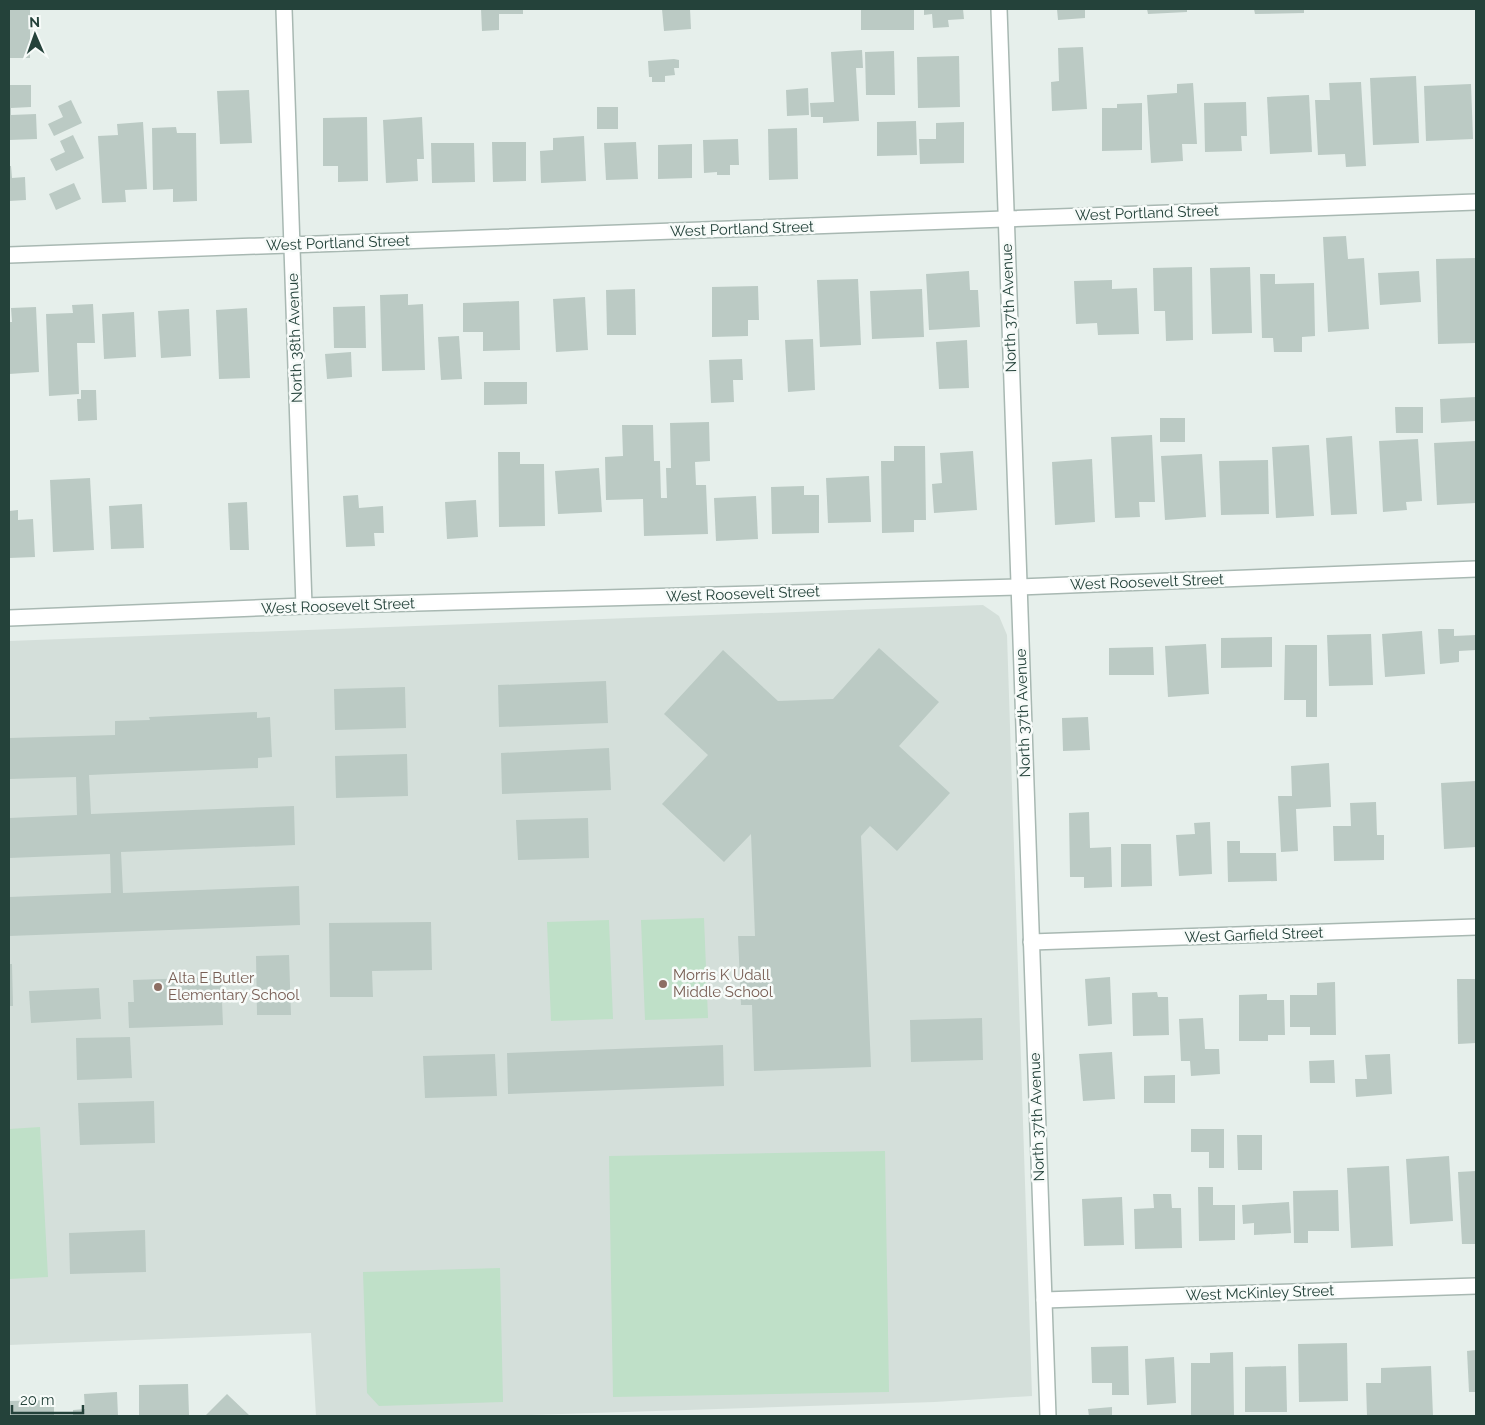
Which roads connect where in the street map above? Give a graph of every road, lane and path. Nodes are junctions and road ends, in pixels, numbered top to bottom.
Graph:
1 (284, 9) edge
2 (999, 9) edge
3 (1476, 202) edge
4 (1006, 218) junction
5 (292, 245) junction
6 (9, 255) edge
7 (1476, 569) edge
8 (1019, 587) junction
9 (304, 606) junction
10 (9, 618) edge
11 (1476, 927) edge
12 (1031, 942) junction
13 (1476, 1286) edge
14 (1044, 1300) junction
15 (1048, 1416) edge

1 - 5 street, North 38th Avenue
2 - 4 street, North 37th Avenue
3 - 4 street, West Portland Street
4 - 5 street, West Portland Street
4 - 8 street, North 37th Avenue
5 - 6 street, West Portland Street
5 - 9 street, North 38th Avenue
7 - 8 street, West Roosevelt Street
8 - 9 street, West Roosevelt Street
8 - 12 street, North 37th Avenue
9 - 10 street, West Roosevelt Street
11 - 12 street, West Garfield Street
12 - 14 street, North 37th Avenue
13 - 14 street, West McKinley Street
14 - 15 street, North 37th Avenue

